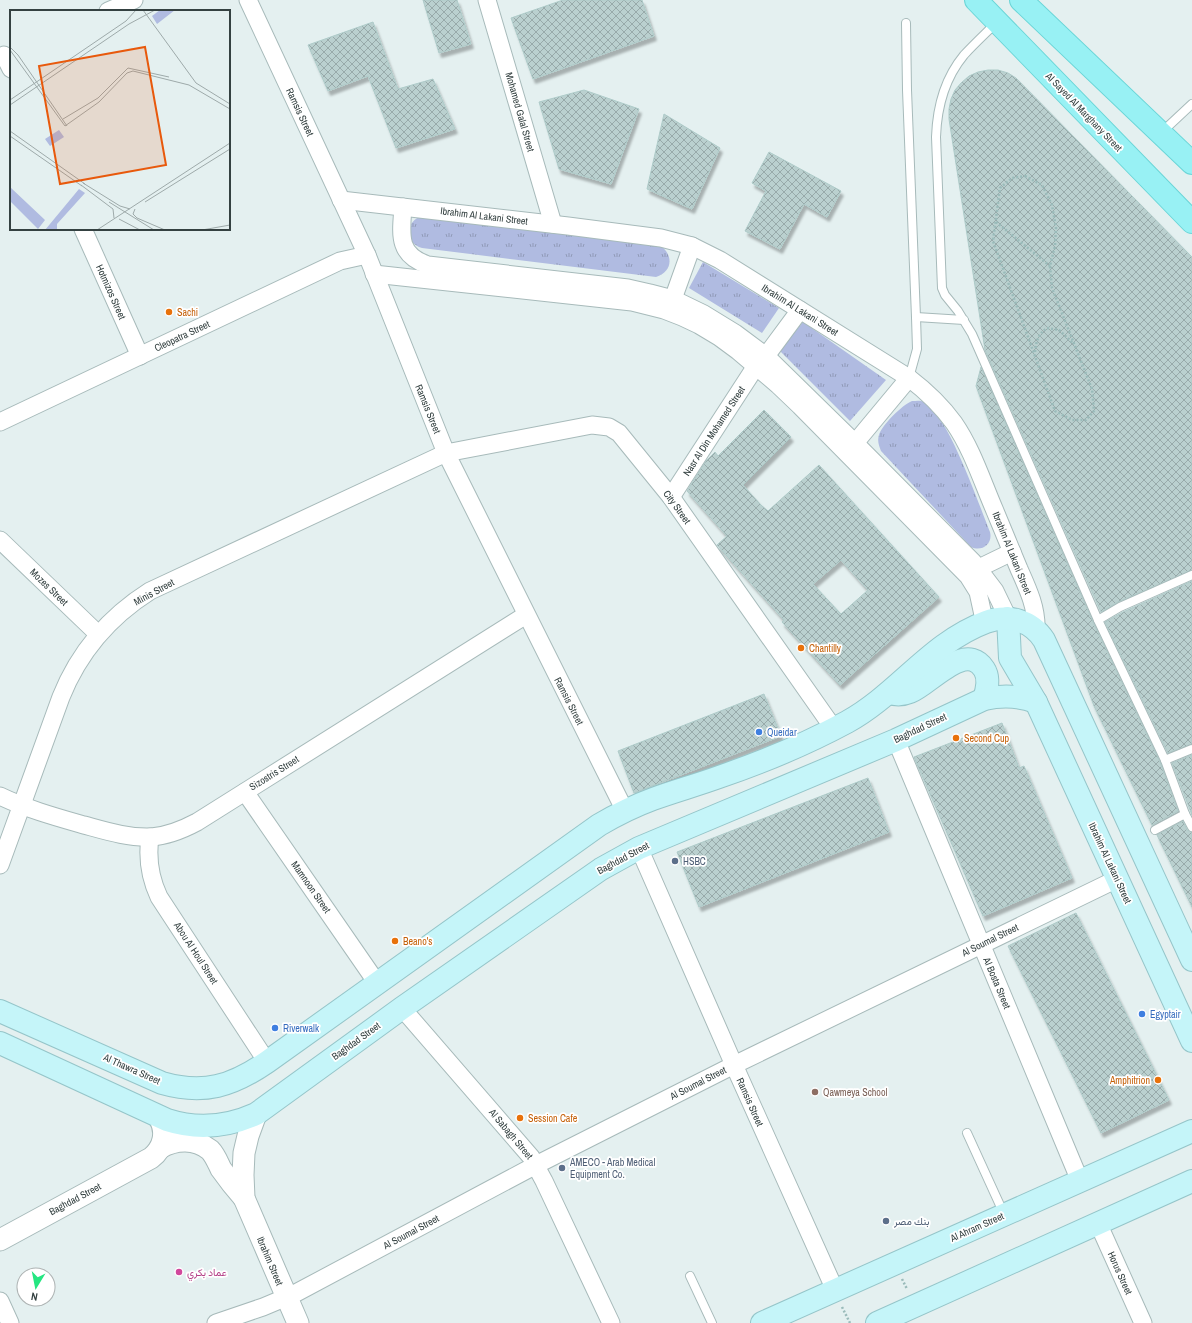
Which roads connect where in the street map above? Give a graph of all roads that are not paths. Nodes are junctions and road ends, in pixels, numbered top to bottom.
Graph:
1 (134, 0) edge
2 (248, 0) edge
3 (487, 0) edge
4 (976, 0) edge
5 (1021, 0) edge
6 (110, 10) edge
7 (997, 22) junction
8 (906, 23) dead end
9 (1192, 104) edge
10 (1162, 133) junction
11 (1192, 163) edge
12 (341, 200) junction
13 (403, 207) junction
14 (1192, 222) edge
15 (552, 224) junction
16 (83, 230) edge
17 (692, 246) junction
18 (366, 255) junction
19 (374, 274) junction
20 (673, 299) junction
21 (800, 310) junction
22 (916, 317) junction
23 (964, 320) junction
24 (140, 356) junction
25 (761, 361) junction
26 (909, 378) junction
27 (0, 422) edge
28 (855, 443) junction
29 (446, 453) junction
30 (671, 497) junction
31 (0, 540) edge
32 (1012, 552) junction
33 (979, 568) junction
34 (1192, 575) edge
35 (526, 615) junction
36 (1008, 618) junction
37 (1098, 620) junction
38 (987, 621) junction
39 (98, 634) junction
40 (1041, 638) junction
41 (1010, 658) junction
42 (889, 692) junction
43 (984, 699) junction
44 (1036, 702) junction
45 (834, 729) junction
46 (896, 740) junction
47 (1192, 749) edge
48 (1166, 760) junction
49 (245, 792) junction
50 (0, 796) edge
51 (22, 806) junction
52 (625, 812) junction
53 (1185, 814) junction
54 (1192, 828) edge
55 (1155, 830) dead end
56 (150, 837) junction
57 (639, 848) junction
58 (0, 865) edge
59 (1117, 879) junction
60 (981, 944) junction
61 (1192, 960) edge
62 (377, 983) junction
63 (402, 1008) junction
64 (0, 1011) edge
65 (1192, 1041) edge
66 (0, 1043) edge
67 (267, 1062) junction
68 (734, 1065) junction
69 (256, 1114) junction
70 (158, 1116) junction
71 (967, 1133) dead end
72 (1190, 1134) edge
73 (160, 1148) junction
74 (536, 1165) junction
75 (1080, 1181) junction
76 (1192, 1181) edge
77 (244, 1198) junction
78 (1004, 1215) junction
79 (1098, 1223) junction
80 (0, 1240) edge
81 (690, 1276) dead end
82 (835, 1290) junction
83 (286, 1298) junction
84 (0, 1301) edge
85 (10, 1323) edge
86 (216, 1323) edge
87 (298, 1323) edge
88 (611, 1323) edge
89 (712, 1323) edge
90 (762, 1323) edge
91 (877, 1323) edge
92 (1143, 1323) edge

1 - 6 street
2 - 12 street, Ramsis Street
3 - 15 street, Mohamed Galal Street
4 - 7 main road, Al Sayed Al Marghany Street
5 - 10 main road
7 - 14 main road, Al Sayed Al Marghany Street
7 - 23 lane
8 - 22 lane
9 - 10 lane
10 - 11 main road
12 - 13 street, Ibrahim Al Lakani Street
12 - 18 street, Ramsis Street
13 - 15 street, Ibrahim Al Lakani Street
13 - 20 street, Ibrahim Al Lakani Street
15 - 17 street, Ibrahim Al Lakani Street
16 - 24 street, Hotmizos Street
17 - 20 street
17 - 21 street, Ibrahim Al Lakani Street
18 - 19 street, Ramsis Street
18 - 24 street, Cleopatra Street
19 - 25 street, Ibrahim Al Lakani Street
19 - 29 street, Ramsis Street
20 - 25 street, Ibrahim Al Lakani Street
21 - 25 street, Nasr Al Din Mohamed Street
21 - 26 street, Ibrahim Al Lakani Street
22 - 23 lane
22 - 26 lane
23 - 37 lane
24 - 27 street, Cleopatra Street
25 - 28 street, Ibrahim Al Lakani Street
25 - 30 street, Nasr Al Din Mohamed Street
25 - 38 street, Ibrahim Al Lakani Street
26 - 28 street
26 - 32 street, Ibrahim Al Lakani Street
28 - 33 street, Ibrahim Al Lakani Street
29 - 30 street, City Street
29 - 35 street, Ramsis Street
29 - 39 street, Minis Street
30 - 45 street, City Street
31 - 39 street, Mozes Street
32 - 33 street
32 - 40 street, Ibrahim Al Lakani Street
33 - 36 street, Ibrahim Al Lakani Street
34 - 37 lane
35 - 49 street, Sizostris Street
35 - 52 street, Ramsis Street
36 - 38 main road
36 - 40 main road
36 - 41 main road, Ibrahim Al Lakani Street
37 - 48 lane
38 - 42 main road
39 - 51 street, Minis Street
40 - 41 main road
40 - 61 main road, Ibrahim Al Lakani Street
41 - 44 main road, Ibrahim Al Lakani Street
42 - 43 main road
42 - 45 main road
43 - 44 main road, Baghdad Street
43 - 46 main road, Baghdad Street
44 - 59 main road, Ibrahim Al Lakani Street
45 - 52 main road
46 - 57 main road, Baghdad Street
46 - 60 street, Al Bosta Street
47 - 48 lane
48 - 53 lane
49 - 56 street, Sizostris Street
49 - 62 street, Mamnoon Street
50 - 51 street, Sizostris Street
51 - 56 street, Sizostris Street
51 - 58 street, Minis Street
52 - 62 main road
53 - 54 lane
53 - 55 lane
56 - 67 street, Abou Al Houl Street
57 - 63 main road, Baghdad Street
57 - 68 street, Ramsis Street
59 - 60 street, Al Soumal Street
59 - 65 main road, Ibrahim Al Lakani Street
60 - 68 street, Al Soumal Street
60 - 75 street, Al Bosta Street
62 - 67 main road
63 - 69 main road, Baghdad Street
63 - 74 street, Al Sabagh Street
64 - 67 main road, Al Thawra Street
66 - 70 main road
68 - 74 street, Al Soumal Street
68 - 82 street, Ramsis Street
69 - 70 main road
69 - 77 street, Ibrahim Street
70 - 73 street
71 - 78 lane
72 - 75 main road, Al Ahram Street
73 - 77 street, Ibrahim Street
73 - 80 street, Baghdad Street
74 - 83 street, Al Soumal Street
74 - 88 street, Al Sabagh Street
75 - 78 main road, Al Ahram Street
76 - 79 main road
77 - 83 street, Ibrahim Street
78 - 82 main road, Al Ahram Street
79 - 91 main road
79 - 92 street, Horus Street
81 - 89 lane
82 - 90 main road, Al Ahram Street
83 - 86 street, Al Soumal Street
83 - 87 street, Ibrahim Street
84 - 85 street

